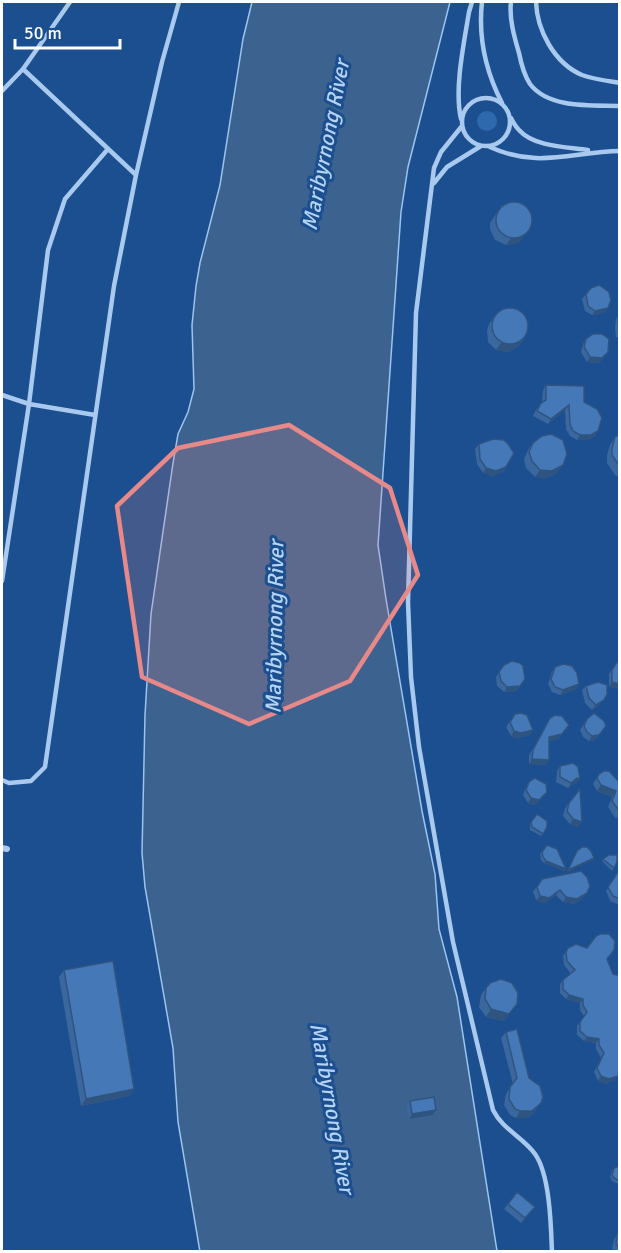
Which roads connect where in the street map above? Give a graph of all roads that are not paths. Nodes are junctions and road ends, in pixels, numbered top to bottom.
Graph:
1 (70, 2) edge
2 (179, 2) edge
3 (472, 2) edge
4 (482, 2) edge
5 (512, 2) edge
6 (536, 2) edge
7 (23, 69) junction
8 (620, 83) edge
9 (2, 91) edge
10 (502, 104) junction
11 (620, 105) edge
12 (510, 117) junction
13 (462, 124) junction
14 (481, 146) junction
15 (490, 146) junction
16 (108, 149) junction
17 (593, 151) junction
18 (620, 151) edge
19 (136, 174) junction
20 (433, 186) junction
21 (2, 394) edge
22 (29, 404) junction
23 (95, 415) junction
24 (2, 581) edge
25 (2, 780) edge
26 (552, 1251) edge

1 - 7 lane
2 - 19 lane
3 - 13 lane
4 - 10 lane
5 - 11 lane
6 - 8 lane
7 - 9 lane
7 - 16 lane
10 - 12 lane
10 - 13 lane
12 - 15 lane
12 - 17 lane
13 - 14 lane
13 - 20 lane
14 - 15 lane
14 - 20 lane
15 - 17 lane
16 - 19 lane
16 - 22 lane
17 - 18 lane
19 - 23 lane
20 - 26 lane
21 - 22 lane
22 - 23 lane
22 - 24 lane
23 - 25 lane

